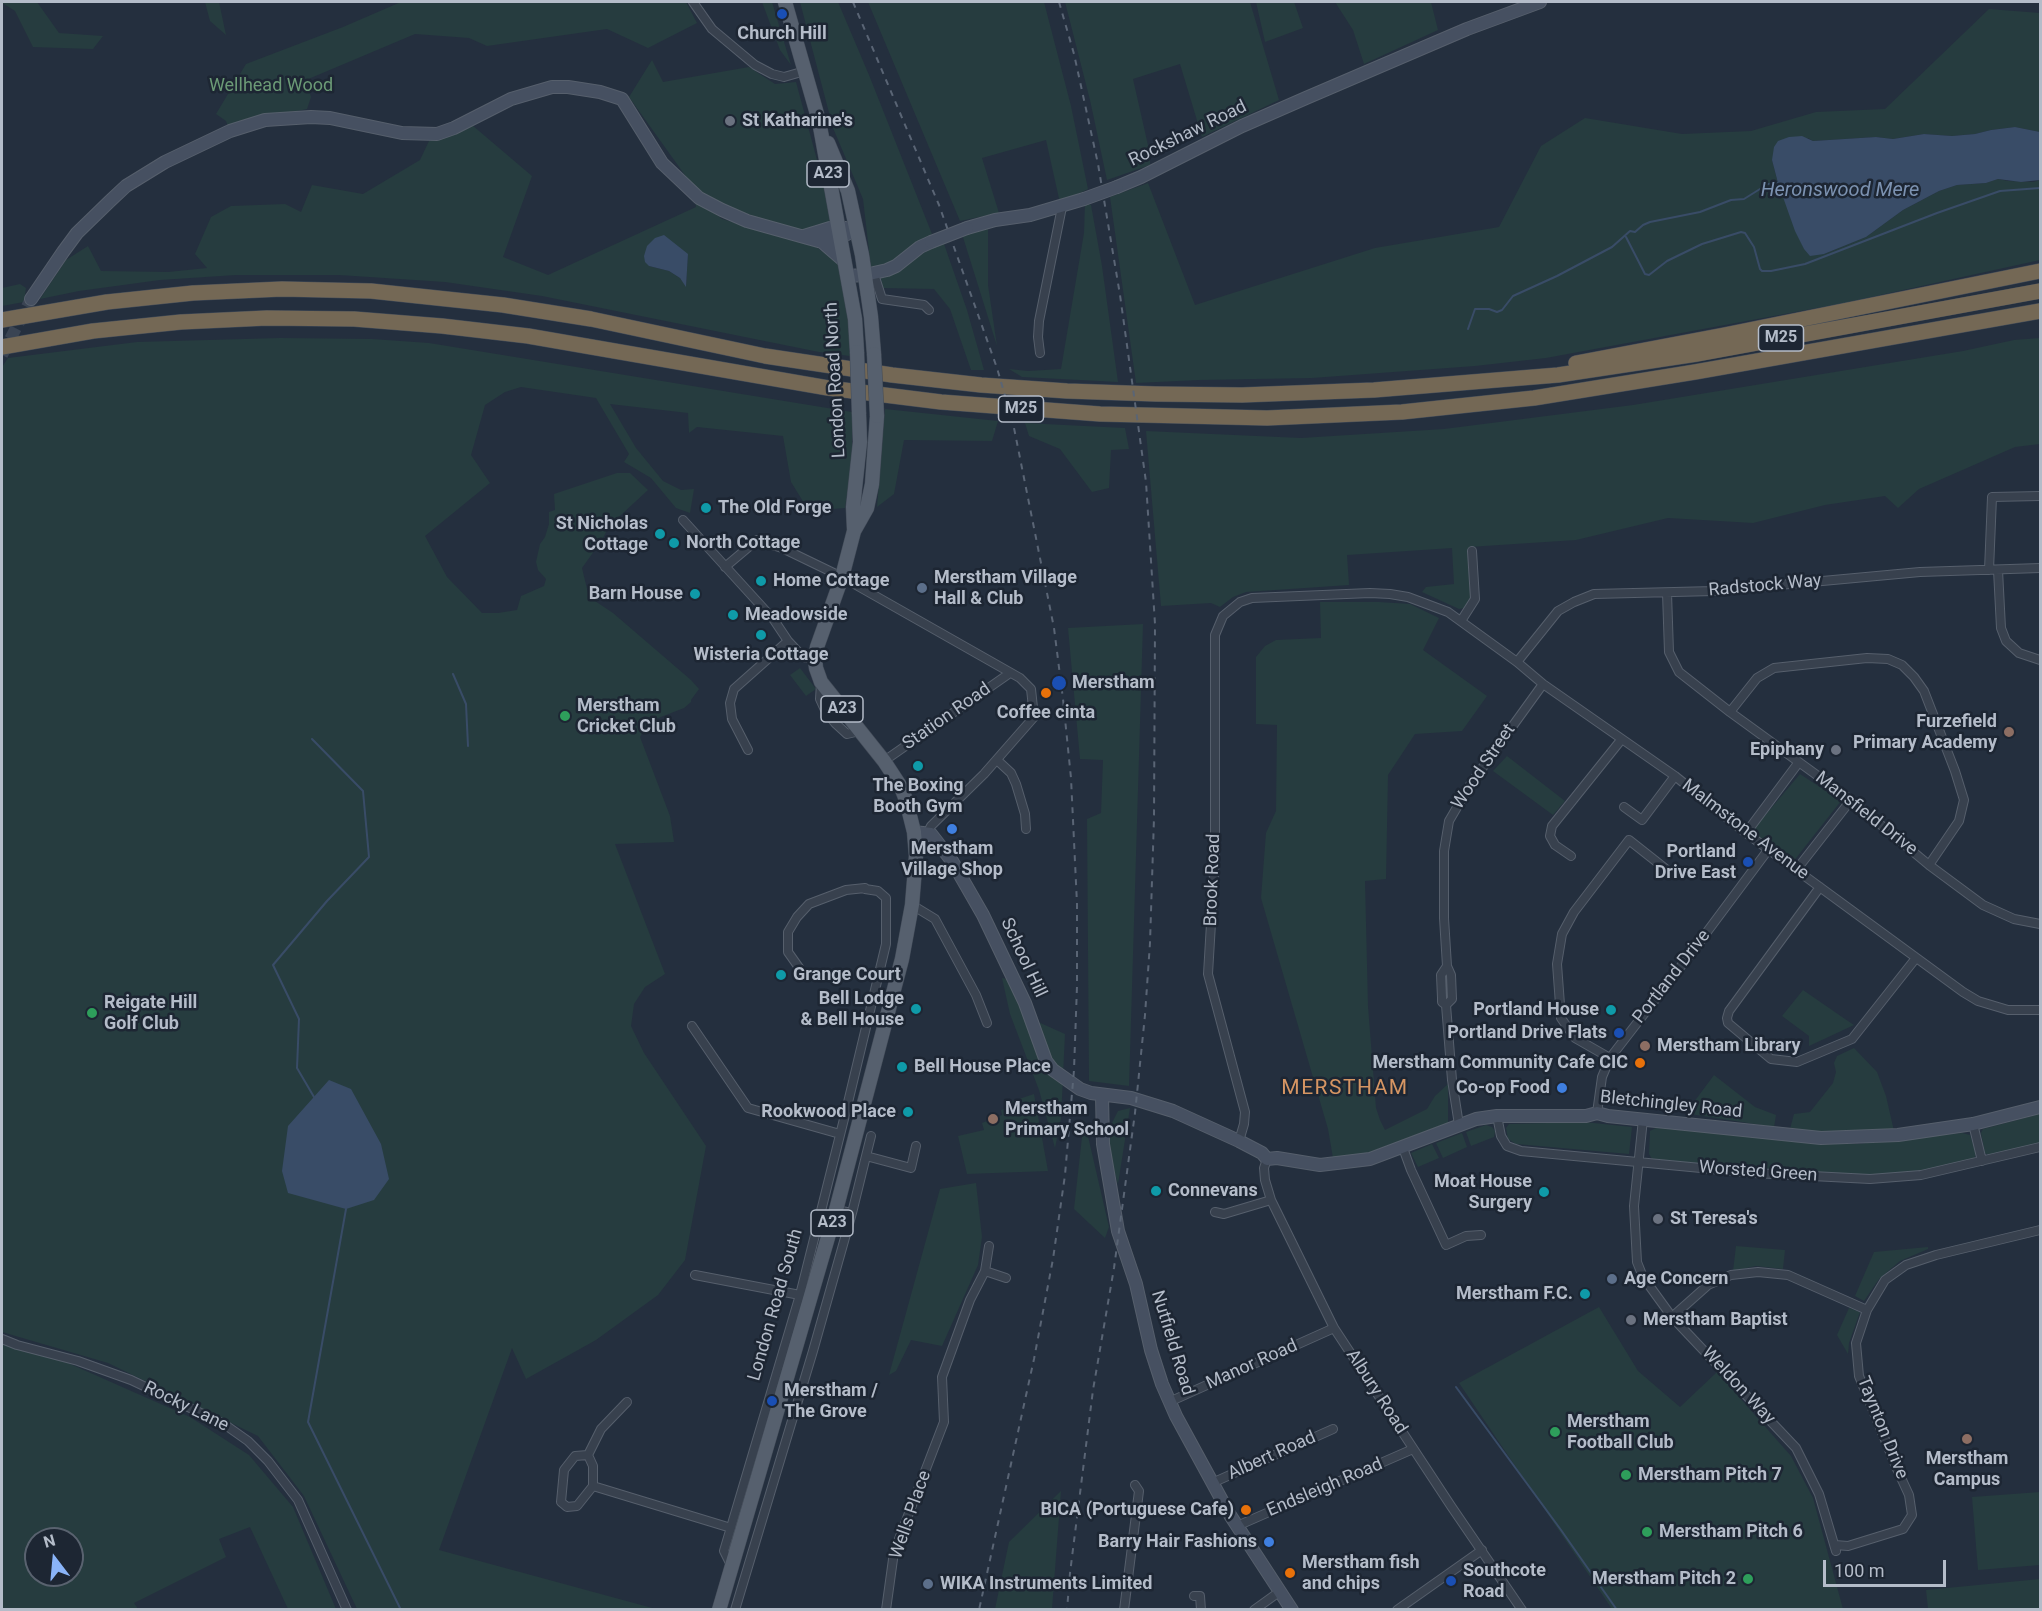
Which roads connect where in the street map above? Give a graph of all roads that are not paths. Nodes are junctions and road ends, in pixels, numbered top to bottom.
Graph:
1 (693, 2) edge
2 (785, 2) edge
3 (1540, 2) edge
4 (805, 71) junction
5 (819, 121) junction
6 (1062, 207) junction
7 (856, 229) junction
8 (839, 232) junction
9 (804, 236) junction
10 (822, 242) junction
11 (844, 261) junction
12 (2040, 271) edge
13 (869, 274) junction
14 (847, 276) junction
15 (2040, 291) edge
16 (31, 299) tunnel mouth
17 (929, 310) dead end
18 (2040, 311) edge
19 (2, 320) edge
20 (2, 347) edge
21 (1041, 353) dead end
22 (1521, 379) junction
23 (2040, 496) edge
24 (683, 520) dead end
25 (854, 531) junction
26 (1472, 551) dead end
27 (725, 567) junction
28 (2040, 568) edge
29 (1994, 570) junction
30 (842, 578) junction
31 (1667, 593) junction
32 (1223, 616) joint
33 (1461, 621) junction
34 (788, 641) junction
35 (815, 659) junction
36 (2040, 660) edge
37 (1517, 662) junction
38 (1010, 673) junction
39 (1543, 684) junction
40 (1730, 712) junction
41 (1621, 740) junction
42 (748, 750) dead end
43 (997, 760) junction
44 (884, 761) junction
45 (1799, 762) junction
46 (1676, 776) junction
47 (1851, 800) junction
48 (1624, 807) dead end
49 (1026, 829) dead end
50 (914, 831) junction
51 (928, 832) junction
52 (1746, 833) junction
53 (1768, 850) junction
54 (1571, 856) dead end
55 (1929, 864) junction
56 (1797, 869) junction
57 (1667, 870) dead end
58 (1820, 888) junction
59 (912, 905) junction
60 (2040, 924) edge
61 (1916, 958) junction
62 (800, 969) dead end
63 (2040, 1010) edge
64 (987, 1023) dead end
65 (692, 1026) dead end
66 (1610, 1058) junction
67 (1102, 1095) junction
68 (2040, 1107) edge
69 (1597, 1113) junction
70 (1497, 1116) junction
71 (1643, 1119) junction
72 (1973, 1124) junction
73 (1459, 1125) junction
74 (840, 1134) junction
75 (871, 1136) dead end
76 (1239, 1141) junction
77 (916, 1146) dead end
78 (2040, 1147) edge
79 (1403, 1148) junction
80 (866, 1156) junction
81 (1268, 1159) junction
82 (1639, 1161) junction
83 (1982, 1161) junction
84 (834, 1188) junction
85 (1271, 1200) junction
86 (836, 1210) junction
87 (1215, 1212) dead end
88 (852, 1213) junction
89 (2040, 1230) edge
90 (1480, 1235) dead end
91 (989, 1246) dead end
92 (985, 1271) junction
93 (696, 1275) dead end
94 (1006, 1278) dead end
95 (800, 1295) junction
96 (1867, 1310) junction
97 (1672, 1317) junction
98 (1334, 1328) junction
99 (2, 1340) edge
100 (627, 1402) dead end
101 (1169, 1402) junction
102 (1332, 1429) dead end
103 (1413, 1449) junction
104 (588, 1455) junction
105 (1212, 1483) junction
106 (1135, 1485) dead end
107 (593, 1486) junction
108 (1237, 1526) junction
109 (731, 1528) junction
110 (1835, 1548) joint
111 (1482, 1550) junction
112 (732, 1567) junction
113 (1280, 1592) junction
114 (1194, 1596) dead end
115 (347, 1610) edge
116 (719, 1610) edge
117 (735, 1610) edge
118 (886, 1610) edge
119 (1124, 1610) edge
120 (1201, 1610) edge
121 (1254, 1610) edge
122 (1292, 1610) edge
123 (1397, 1610) edge
124 (1522, 1610) edge

1 - 4 street
2 - 4 main road, London Road North / A23
3 - 6 street, Rockshaw Road, bridge
4 - 5 main road, London Road North / A23
5 - 7 main road, London Road North / A23
5 - 8 main road, London Road North / A23
6 - 13 street, Rockshaw Road, bridge
6 - 21 street
7 - 8 street
7 - 13 main road, London Road North / A23
8 - 9 street
8 - 10 street
8 - 11 main road, London Road North / A23
9 - 10 street
9 - 16 street
10 - 11 street
11 - 14 main road, London Road North / A23
12 - 22 highway
13 - 14 street, Rockshaw Road
13 - 17 street
13 - 25 main road, London Road North / A23, bridge
14 - 25 main road, London Road North / A23, bridge
15 - 22 highway, M25
18 - 20 highway, M25
19 - 22 highway, M25
23 - 29 street
24 - 27 street
25 - 30 main road, London Road North / A23
26 - 33 street
27 - 30 street
27 - 34 street
28 - 29 street, Radstock Way
29 - 31 street, Radstock Way
29 - 36 street
30 - 35 main road, A23
30 - 38 street
31 - 37 street, Radstock Way
31 - 40 street, Mansfield Drive
32 - 33 street, Malmstone Avenue
32 - 76 street, Brook Road
33 - 37 street, Malmstone Avenue
34 - 35 street
34 - 42 street
35 - 44 main road, A23
37 - 39 street, Malmstone Avenue
38 - 43 street
38 - 44 street, Station Road
39 - 41 street, Malmstone Avenue
39 - 73 street, Wood Street
40 - 45 street, Mansfield Drive
40 - 55 street
41 - 46 street, Malmstone Avenue
41 - 54 street
43 - 49 street
43 - 51 street
44 - 50 main road, A23
45 - 47 street, Mansfield Drive
45 - 52 street
46 - 48 street
46 - 52 street, Malmstone Avenue
47 - 55 street, Mansfield Drive
47 - 56 street
50 - 51 street
50 - 59 main road, London Road South / A23
51 - 67 street, School Hill
52 - 53 street, Malmstone Avenue
53 - 56 street, Malmstone Avenue
53 - 66 street, Portland Drive
55 - 60 street, Mansfield Drive
56 - 58 street, Malmstone Avenue
57 - 66 street
58 - 61 street, Malmstone Avenue
58 - 61 street
59 - 64 street
59 - 84 main road, London Road South / A23
61 - 63 street, Malmstone Avenue
62 - 74 street, London Road South
65 - 74 street
66 - 69 street, Portland Drive
67 - 76 street, Bletchingley Road
67 - 101 street, Nutfield Road
68 - 72 street, Bletchingley Road
69 - 70 street, Bletchingley Road
69 - 71 street, Bletchingley Road
70 - 73 street, Bletchingley Road
70 - 82 street, Worsted Green
71 - 72 street, Bletchingley Road
71 - 82 street, Weldon Way
72 - 83 street
73 - 79 street, Bletchingley Road
74 - 84 street, London Road South
75 - 80 street
76 - 81 street, Bletchingley Road
77 - 80 street
78 - 83 street, Worsted Green
79 - 81 street, Bletchingley Road
79 - 90 street
80 - 88 street
81 - 85 street, Albury Road
82 - 83 street, Worsted Green
82 - 97 street, Weldon Way
84 - 86 main road, London Road South / A23
84 - 95 street, London Road South
85 - 87 street
85 - 98 street, Albury Road
86 - 88 street
86 - 112 main road, London Road South / A23
88 - 117 street
89 - 96 street, Taynton Drive
91 - 92 street
92 - 94 street
92 - 118 street, Wells Place
93 - 95 street
95 - 109 street, London Road South
96 - 97 street
96 - 110 street, Taynton Drive
97 - 110 street, Weldon Way
98 - 101 street, Manor Road
98 - 103 street, Albury Road
99 - 115 street, Rocky Lane
100 - 104 street
101 - 105 street, Nutfield Road
102 - 105 street, Albert Road
103 - 108 street, Endsleigh Road
103 - 111 street, Albury Road
104 - 107 street
104 - 107 street
105 - 108 street, Nutfield Road
106 - 119 street
107 - 109 street
108 - 113 street, Nutfield Road
109 - 112 street, London Road South
111 - 123 street
111 - 124 street, Albury Road
112 - 116 main road, London Road South / A23
113 - 121 street
113 - 122 street, Nutfield Road
114 - 120 street

